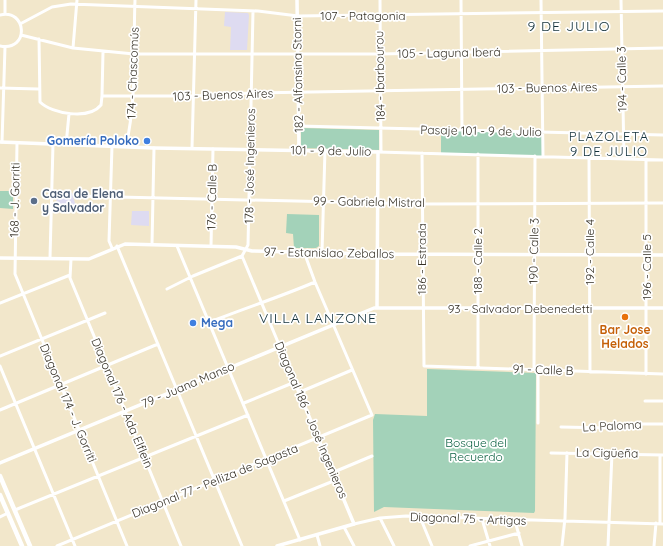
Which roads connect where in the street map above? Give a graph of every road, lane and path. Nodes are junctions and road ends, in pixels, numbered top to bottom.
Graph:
1 (6, 0) edge
2 (135, 0) edge
3 (196, 0) edge
4 (297, 0) edge
5 (380, 0) edge
6 (461, 0) edge
7 (541, 0) edge
8 (621, 0) edge
9 (77, 2) edge
10 (135, 6) junction
11 (196, 8) junction
12 (253, 11) junction
13 (663, 11) edge
14 (541, 12) junction
15 (621, 12) junction
16 (5, 14) junction
17 (0, 15) edge
18 (461, 15) junction
19 (298, 16) junction
20 (380, 16) junction
21 (20, 24) junction
22 (21, 35) junction
23 (39, 39) junction
24 (0, 46) edge
25 (5, 47) junction
26 (73, 48) junction
27 (663, 48) edge
28 (622, 49) junction
29 (542, 51) junction
30 (103, 52) junction
31 (461, 52) junction
32 (134, 54) junction
33 (194, 54) junction
34 (298, 54) junction
35 (380, 54) junction
36 (252, 55) junction
37 (663, 86) edge
38 (622, 87) junction
39 (2, 88) edge
40 (542, 88) junction
41 (38, 89) junction
42 (462, 91) junction
43 (381, 92) junction
44 (251, 93) junction
45 (299, 93) junction
46 (102, 96) junction
47 (193, 96) junction
48 (133, 97) junction
49 (69, 114) junction
50 (299, 126) junction
51 (381, 129) junction
52 (462, 131) junction
53 (543, 132) junction
54 (624, 134) junction
55 (663, 135) edge
56 (1, 142) edge
57 (17, 143) junction
58 (53, 144) junction
59 (66, 145) junction
60 (112, 146) junction
61 (126, 146) junction
62 (154, 148) junction
63 (192, 148) junction
64 (214, 149) junction
65 (250, 150) junction
66 (299, 150) junction
67 (325, 150) junction
68 (380, 152) junction
69 (422, 153) junction
70 (478, 154) junction
71 (535, 156) junction
72 (543, 156) junction
73 (589, 157) junction
74 (624, 158) junction
75 (646, 159) junction
76 (663, 160) edge
77 (76, 196) dead end
78 (110, 196) junction
79 (153, 198) junction
80 (212, 199) junction
81 (249, 200) junction
82 (324, 202) junction
83 (376, 203) junction
84 (534, 203) junction
85 (590, 203) junction
86 (646, 203) junction
87 (663, 203) edge
88 (422, 204) junction
89 (478, 204) junction
90 (152, 244) junction
91 (117, 246) junction
92 (177, 246) junction
93 (211, 246) junction
94 (112, 248) junction
95 (246, 250) junction
96 (304, 252) junction
97 (322, 252) junction
98 (376, 254) junction
99 (422, 254) junction
100 (478, 254) junction
101 (647, 254) junction
102 (534, 255) junction
103 (590, 255) junction
104 (663, 255) edge
105 (242, 256) junction
106 (0, 258) edge
107 (14, 258) junction
108 (50, 258) junction
109 (71, 259) junction
110 (70, 275) junction
111 (191, 277) junction
112 (315, 282) junction
113 (167, 289) dead end
114 (22, 294) junction
115 (0, 303) edge
116 (262, 303) junction
117 (377, 307) junction
118 (422, 308) junction
119 (478, 308) junction
120 (534, 308) junction
121 (590, 308) junction
122 (646, 308) junction
123 (663, 308) edge
124 (105, 313) dead end
125 (87, 320) junction
126 (210, 322) junction
127 (333, 324) junction
128 (41, 339) junction
129 (158, 344) junction
130 (280, 346) junction
131 (0, 356) edge
132 (0, 366) edge
133 (106, 366) junction
134 (424, 366) joint
135 (229, 368) junction
136 (478, 368) junction
137 (352, 370) junction
138 (534, 370) junction
139 (538, 370) junction
140 (590, 372) junction
141 (646, 374) junction
142 (663, 374) edge
143 (295, 382) junction
144 (61, 385) junction
145 (177, 390) junction
146 (300, 392) junction
147 (645, 401) dead end
148 (663, 401) edge
149 (244, 403) junction
150 (15, 404) junction
151 (0, 410) edge
152 (126, 412) junction
153 (248, 415) junction
154 (538, 423) dead end
155 (663, 424) edge
156 (561, 428) dead end
157 (79, 431) junction
158 (196, 436) junction
159 (319, 438) junction
160 (34, 449) junction
161 (551, 453) dead end
162 (567, 453) junction
163 (612, 453) junction
164 (661, 455) edge
165 (372, 456) dead end
166 (144, 457) junction
167 (267, 460) junction
168 (0, 463) edge
169 (334, 472) junction
170 (0, 476) edge
171 (99, 476) junction
172 (336, 480) junction
173 (216, 481) junction
174 (52, 494) junction
175 (0, 495) edge
176 (284, 501) junction
177 (163, 502) junction
178 (15, 510) junction
179 (8, 513) junction
180 (0, 516) edge
181 (420, 517) junction
182 (380, 518) junction
183 (482, 519) junction
184 (117, 521) junction
185 (515, 521) junction
186 (564, 521) junction
187 (610, 523) junction
188 (660, 523) edge
189 (354, 524) junction
190 (344, 527) junction
191 (519, 534) junction
192 (317, 535) junction
193 (72, 540) junction
194 (300, 540) junction
195 (489, 541) junction
196 (282, 545) edge
197 (22, 546) edge
198 (30, 546) edge
199 (57, 546) edge
200 (75, 546) edge
201 (127, 546) edge
202 (181, 546) edge
203 (242, 546) edge
204 (277, 546) edge
205 (320, 546) edge
206 (354, 546) edge
207 (394, 546) edge
208 (432, 546) edge
209 (470, 546) edge
210 (490, 546) edge
211 (522, 546) edge
212 (562, 546) edge
213 (608, 546) edge
214 (654, 546) edge

1 - 16 street
2 - 10 street, 174 - Chascomús
3 - 11 street
4 - 19 street, 182 - Alfonsina Storni
5 - 20 street, 184 - Ibarbourou
6 - 18 street
7 - 14 street
8 - 15 street, 194 - Calle 3
9 - 10 street, 107 - Patagonia
9 - 21 street, 107 - Patagonia
9 - 26 street
10 - 11 street, 107 - Patagonia
10 - 32 street, 174 - Chascomús
11 - 12 street, 107 - Patagonia
11 - 33 street
12 - 19 street, 107 - Patagonia
12 - 36 street, 178 - José Ingenieros
13 - 15 street, 107 - Patagonia
14 - 15 street, 107 - Patagonia
14 - 18 street, 107 - Patagonia
14 - 29 street
15 - 28 street, 194 - Calle 3
16 - 17 street
16 - 21 street
18 - 20 street, 107 - Patagonia
18 - 31 street
19 - 20 street, 107 - Patagonia
19 - 34 street, 182 - Alfonsina Storni
20 - 35 street, 184 - Ibarbourou
21 - 22 street
22 - 23 street, 105 - Laguna Iberá
22 - 25 street
23 - 26 street, 105 - Laguna Iberá
23 - 41 street
24 - 25 street
25 - 39 street
26 - 30 street, 105 - Laguna Iberá
27 - 28 street, 105 - Laguna Iberá
28 - 29 street, 105 - Laguna Iberá
28 - 38 street, 194 - Calle 3
29 - 31 street, 105 - Laguna Iberá
29 - 40 street
30 - 32 street, 105 - Laguna Iberá
30 - 46 street
31 - 35 street, 105 - Laguna Iberá
31 - 42 street
32 - 33 street, 105 - Laguna Iberá
32 - 48 street, 174 - Chascomús
33 - 36 street, 105 - Laguna Iberá
33 - 47 street
34 - 35 street, 105 - Laguna Iberá
34 - 36 street, 105 - Laguna Iberá
34 - 45 street, 182 - Alfonsina Storni
35 - 43 street, 184 - Ibarbourou
36 - 44 street, 178 - José Ingenieros
37 - 38 street, 103 - Buenos Aires
38 - 40 street, 103 - Buenos Aires
38 - 54 street, 194 - Calle 3
39 - 41 street
39 - 56 street
40 - 42 street, 103 - Buenos Aires
40 - 53 street
41 - 49 street
42 - 43 street, 103 - Buenos Aires
42 - 52 street
43 - 45 street, 103 - Buenos Aires
43 - 51 street, 184 - Ibarbourou
44 - 45 street, 103 - Buenos Aires
44 - 47 street, 103 - Buenos Aires
44 - 65 street, 178 - José Ingenieros
45 - 50 street, 182 - Alfonsina Storni
46 - 48 street, 103 - Buenos Aires
46 - 49 street
47 - 48 street, 103 - Buenos Aires
47 - 63 street
48 - 61 street, 174 - Chascomús
49 - 59 street
50 - 51 street, Pasaje 101 - 9 de Julio
50 - 66 street, 182 - Alfonsina Storni
51 - 52 street, Pasaje 101 - 9 de Julio
51 - 68 street, 184 - Ibarbourou
52 - 53 street, Pasaje 101 - 9 de Julio
53 - 54 street, Pasaje 101 - 9 de Julio
53 - 72 street
54 - 55 street, Pasaje 101 - 9 de Julio
54 - 74 street, 194 - Calle 3
56 - 57 street, 101 - 9 de Julio
57 - 58 street, 101 - 9 de Julio
57 - 107 street, 168 - J. Gorriti
58 - 59 street, 101 - 9 de Julio
58 - 108 street
59 - 60 street, 101 - 9 de Julio
60 - 61 street, 101 - 9 de Julio
60 - 78 street
61 - 62 street, 101 - 9 de Julio
62 - 63 street, 101 - 9 de Julio
62 - 79 street
63 - 64 street, 101 - 9 de Julio
64 - 65 street, 101 - 9 de Julio
64 - 80 street, 176 - Calle B
65 - 66 street, 101 - 9 de Julio
65 - 81 street, 178 - José Ingenieros
66 - 67 street, 101 - 9 de Julio
67 - 68 street, 101 - 9 de Julio
67 - 82 street
68 - 69 street, 101 - 9 de Julio
68 - 83 street, 184 - Ibarbourou
69 - 70 street, 101 - 9 de Julio
69 - 88 street, 186 - Estrada
70 - 71 street, 101 - 9 de Julio
70 - 89 street, 188 - Calle 2
71 - 72 street, 101 - 9 de Julio
71 - 84 street, 190 - Calle 3
72 - 73 street, 101 - 9 de Julio
73 - 74 street, 101 - 9 de Julio
73 - 85 street, 192 - Calle 4
74 - 75 street, 101 - 9 de Julio
75 - 76 street, 101 - 9 de Julio
75 - 86 street, 196 - Calle 5
77 - 78 street, 99 - Gabriela Mistral
78 - 79 street, 99 - Gabriela Mistral
78 - 94 street
79 - 80 street, 99 - Gabriela Mistral
79 - 90 street
80 - 81 street, 99 - Gabriela Mistral
80 - 93 street, 176 - Calle B
81 - 82 street, 99 - Gabriela Mistral
81 - 95 street, 178 - José Ingenieros
82 - 83 street, 99 - Gabriela Mistral
82 - 97 street
83 - 88 street, 99 - Gabriela Mistral
83 - 98 street, 184 - Ibarbourou
84 - 85 street, 99 - Gabriela Mistral
84 - 89 street, 99 - Gabriela Mistral
84 - 102 street, 190 - Calle 3
85 - 86 street, 99 - Gabriela Mistral
85 - 103 street, 192 - Calle 4
86 - 87 street, 99 - Gabriela Mistral
86 - 101 street, 196 - Calle 5
88 - 89 street, 99 - Gabriela Mistral
88 - 99 street, 186 - Estrada
89 - 100 street, 188 - Calle 2
90 - 91 street, 97 - Estanislao Zeballos
90 - 92 street, 97 - Estanislao Zeballos
91 - 94 street, 97 - Estanislao Zeballos
91 - 129 street
92 - 93 street, 97 - Estanislao Zeballos
92 - 111 street
93 - 95 street, 97 - Estanislao Zeballos
94 - 109 street, 97 - Estanislao Zeballos
95 - 96 street, 97 - Estanislao Zeballos
95 - 105 street
96 - 97 street, 97 - Estanislao Zeballos
96 - 112 street
97 - 98 street, 97 - Estanislao Zeballos
98 - 99 street, 97 - Estanislao Zeballos
98 - 117 street, 184 - Ibarbourou
99 - 100 street, 97 - Estanislao Zeballos
99 - 118 street, 186 - Estrada
100 - 102 street, 97 - Estanislao Zeballos
100 - 119 street, 188 - Calle 2
101 - 103 street, 97 - Estanislao Zeballos
101 - 104 street, 97 - Estanislao Zeballos
101 - 122 street, 196 - Calle 5
102 - 103 street, 97 - Estanislao Zeballos
102 - 120 street, 190 - Calle 3
103 - 121 street, 192 - Calle 4
105 - 111 street
105 - 116 street, Diagonal 186 - José Ingenieros
106 - 107 street, 97 - Estanislao Zeballos
107 - 108 street, 97 - Estanislao Zeballos
107 - 114 street, Diagonal 174 - J. Gorriti
108 - 109 street, 97 - Estanislao Zeballos
109 - 110 street, Diagonal 176 - Ada Elflein
110 - 114 street
110 - 125 street, Diagonal 176 - Ada Elflein
111 - 113 street
111 - 126 street
112 - 116 street
112 - 127 street
114 - 115 street
114 - 128 street, Diagonal 174 - J. Gorriti
116 - 126 street
116 - 130 street, Diagonal 186 - José Ingenieros
117 - 118 street, 93 - Salvador Debenedetti
117 - 127 street, 79 - Juana Manso
118 - 119 street, 93 - Salvador Debenedetti
118 - 134 street, 186 - Estrada
119 - 120 street, 93 - Salvador Debenedetti
119 - 136 street, 188 - Calle 2
120 - 121 street, 93 - Salvador Debenedetti
120 - 138 street, 190 - Calle 3
121 - 122 street, 93 - Salvador Debenedetti
121 - 140 street, 192 - Calle 4
122 - 123 street, 93 - Salvador Debenedetti
122 - 141 street, 196 - Calle 5
124 - 125 street
125 - 128 street
125 - 133 street, Diagonal 176 - Ada Elflein
126 - 135 street
127 - 130 street, 79 - Juana Manso
127 - 137 street
128 - 131 street
128 - 144 street, Diagonal 174 - J. Gorriti
129 - 133 street
129 - 145 street
130 - 135 street, 79 - Juana Manso
130 - 143 street, Diagonal 186 - José Ingenieros
132 - 150 street
133 - 144 street
133 - 152 street, Diagonal 176 - Ada Elflein
134 - 136 street, 91 - Calle B
135 - 145 street, 79 - Juana Manso
135 - 149 street
136 - 138 street, 91 - Calle B
137 - 146 street
137 - 159 street, Diagonal 77 - Pelliza de Sagasta
138 - 139 street, 91 - Calle B
139 - 140 street, 91 - Calle B
139 - 154 street
140 - 141 street, 91 - Calle B
141 - 142 street, 91 - Calle B
143 - 146 street, Diagonal 186 - José Ingenieros
143 - 149 street
144 - 150 street
144 - 157 street, Diagonal 174 - J. Gorriti
145 - 152 street, 79 - Juana Manso
145 - 158 street
146 - 159 street, Diagonal 186 - José Ingenieros
147 - 148 street
149 - 153 street
150 - 151 street
150 - 160 street
152 - 157 street, 79 - Juana Manso
152 - 166 street, Diagonal 176 - Ada Elflein
153 - 158 street
153 - 167 street
155 - 156 street, La Paloma
157 - 160 street, 79 - Juana Manso
157 - 171 street, Diagonal 174 - J. Gorriti
158 - 166 street
158 - 173 street
159 - 167 street, Diagonal 77 - Pelliza de Sagasta
159 - 169 street, Diagonal 186 - José Ingenieros
160 - 168 street, 79 - Juana Manso
160 - 174 street
161 - 162 street, La Cigüeña
162 - 163 street, La Cigüeña
162 - 186 street
163 - 164 street, La Cigüeña
163 - 187 street
164 - 188 street
165 - 169 street
166 - 171 street
166 - 177 street, Diagonal 176 - Ada Elflein
167 - 173 street, Diagonal 77 - Pelliza de Sagasta
167 - 176 street
169 - 172 street, Diagonal 186 - José Ingenieros
170 - 178 main road
171 - 174 street
171 - 184 street, Diagonal 174 - J. Gorriti
172 - 176 street
172 - 189 street, Diagonal 186 - José Ingenieros
173 - 177 street, Diagonal 77 - Pelliza de Sagasta
173 - 203 street
174 - 178 street
174 - 193 street
175 - 179 main road
176 - 194 street
177 - 184 street, Diagonal 77 - Pelliza de Sagasta
177 - 202 street, Diagonal 176 - Ada Elflein
178 - 198 main road
179 - 180 street
179 - 197 main road
181 - 182 street, Diagonal 75 - Artigas
181 - 183 street, Diagonal 75 - Artigas
181 - 208 street
182 - 189 street, Diagonal 75 - Artigas
182 - 207 street
183 - 185 street, Diagonal 75 - Artigas
183 - 195 street
184 - 193 street, Diagonal 77 - Pelliza de Sagasta
184 - 201 street, Diagonal 174 - J. Gorriti
185 - 186 street, Diagonal 75 - Artigas
185 - 191 street
186 - 187 street, Diagonal 75 - Artigas
186 - 212 street
187 - 188 street, Diagonal 75 - Artigas
187 - 213 street
188 - 214 street
189 - 190 street, Diagonal 75 - Artigas
190 - 192 street, Diagonal 75 - Artigas
190 - 206 street
191 - 195 street
191 - 211 street
192 - 194 street, Diagonal 75 - Artigas
192 - 205 street
193 - 199 street, Diagonal 77 - Pelliza de Sagasta
193 - 200 street
194 - 196 street, Diagonal 75 - Artigas
195 - 209 street
195 - 210 street
196 - 204 street, Diagonal 75 - Artigas

